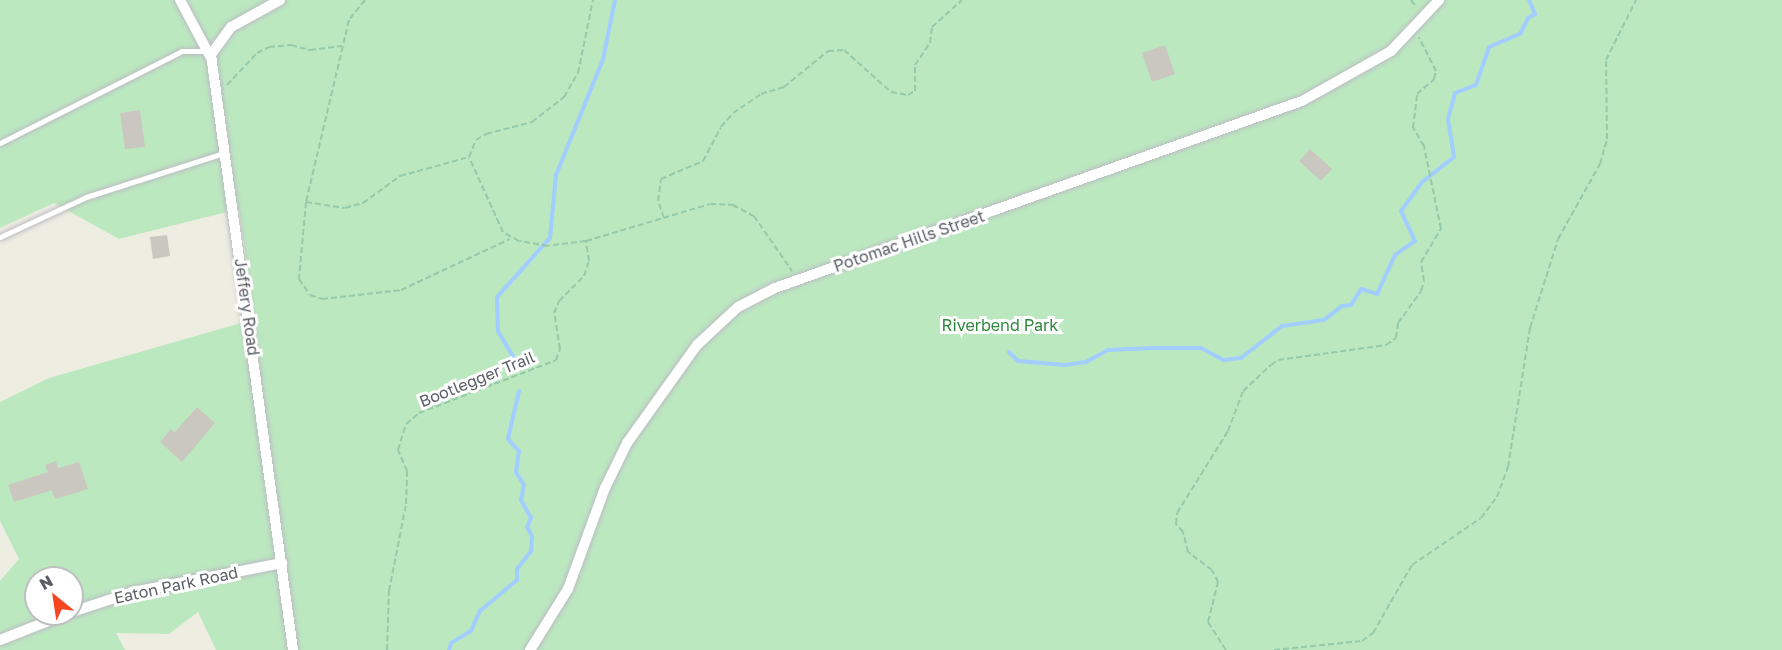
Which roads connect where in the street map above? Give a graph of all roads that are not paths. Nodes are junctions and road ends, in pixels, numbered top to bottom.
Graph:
1 (180, 0) edge
2 (280, 0) edge
3 (1439, 0) edge
4 (209, 56) junction
5 (0, 143) edge
6 (225, 153) junction
7 (0, 237) edge
8 (282, 563) junction
9 (84, 608) edge
10 (36, 626) edge
11 (0, 640) edge
12 (293, 650) edge
13 (530, 650) edge

1 - 4 street
2 - 4 street, Jeffery Road
3 - 13 street, Potomac Hills Street
4 - 5 lane
4 - 6 street, Jeffery Road
6 - 7 lane
6 - 8 street, Jeffery Road
8 - 9 street, Eaton Park Road
8 - 12 street, Jeffery Road
10 - 11 street

